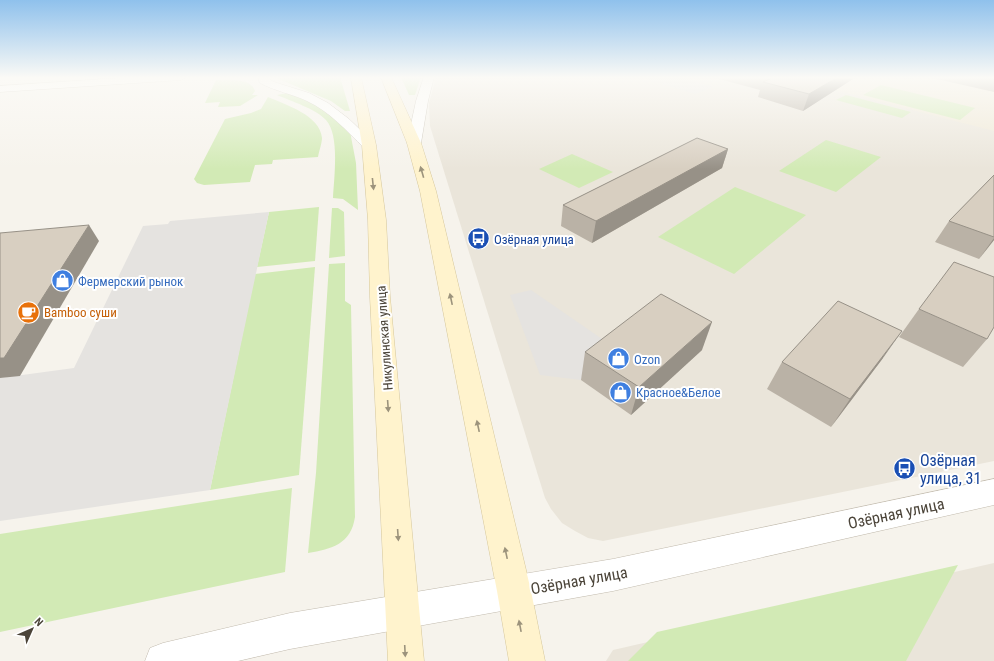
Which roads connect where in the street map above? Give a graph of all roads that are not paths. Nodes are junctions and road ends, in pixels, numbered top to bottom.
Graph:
1 (327, 108) edge
2 (362, 108) edge
3 (399, 108) edge
4 (422, 108) edge
5 (414, 143) junction
6 (369, 145) junction
7 (994, 492) edge
8 (514, 591) junction
9 (403, 612) junction
10 (163, 661) edge
11 (406, 661) edge
12 (527, 661) edge

1 - 6 street
2 - 6 main road, Никулинская улица
3 - 5 main road
4 - 5 street
8 -> 5 main road
6 -> 9 main road, Никулинская улица
7 - 8 street, Озёрная улица
8 - 9 street, Озёрная улица
12 -> 8 main road
9 - 10 street, Озёрная улица
9 -> 11 main road, Никулинская улица

